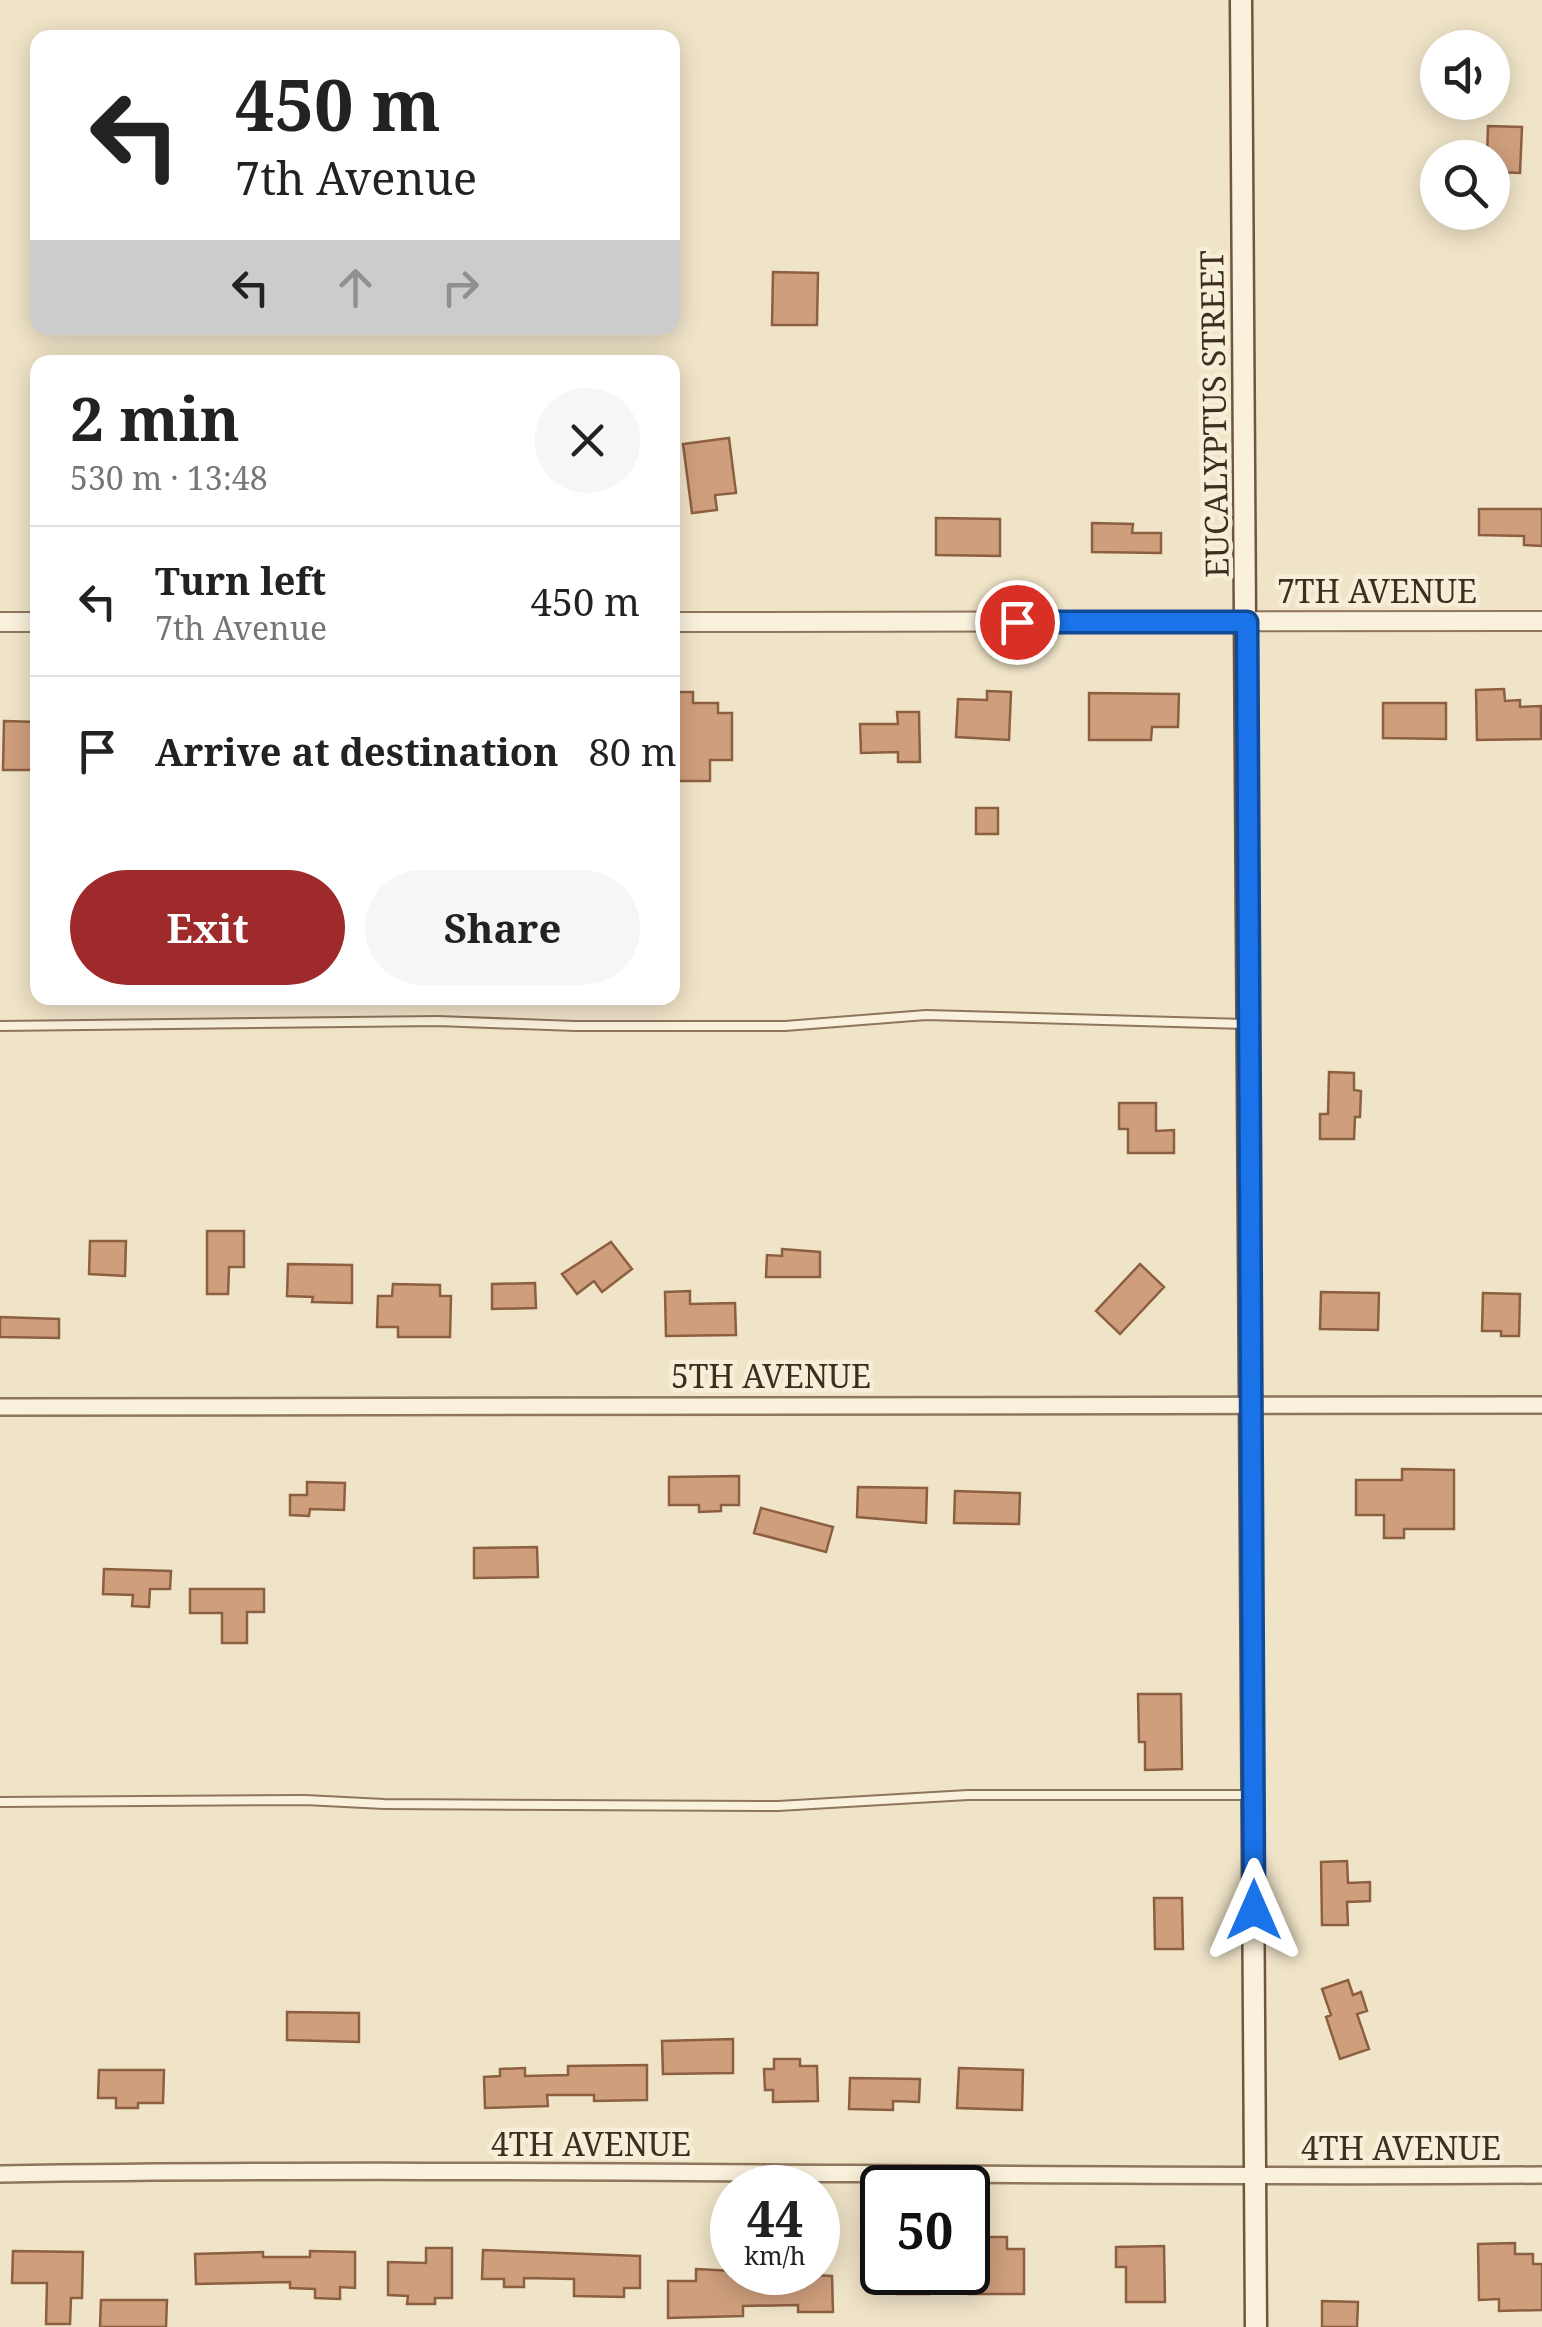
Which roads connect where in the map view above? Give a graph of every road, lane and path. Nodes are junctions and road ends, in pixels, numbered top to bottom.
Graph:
1 (1241, 0) edge
2 (1542, 621) edge
3 (0, 622) edge
4 (30, 622) edge
5 (680, 622) edge
6 (1247, 622) junction
7 (1249, 1024) junction
8 (0, 1026) edge
9 (1542, 1405) edge
10 (0, 1407) edge
11 (1251, 1408) junction
12 (1253, 1795) junction
13 (0, 1802) edge
14 (0, 2174) edge
15 (1542, 2175) edge
16 (1256, 2177) junction
17 (1256, 2327) edge

1 - 6 main road, EUCALYPTUS STREET
2 - 6 street, 7TH AVENUE
3 - 4 street
5 - 6 street, 7TH AVENUE
6 - 7 main road, EUCALYPTUS STREET
7 - 8 lane
7 - 11 main road, EUCALYPTUS STREET
9 - 11 street, 5TH AVENUE
10 - 11 street, 5TH AVENUE
11 - 12 main road, EUCALYPTUS STREET
12 - 13 lane
12 - 16 main road, EUCALYPTUS STREET
14 - 16 street, 4TH AVENUE
15 - 16 street, 4TH AVENUE
16 - 17 main road, EUCALYPTUS STREET

